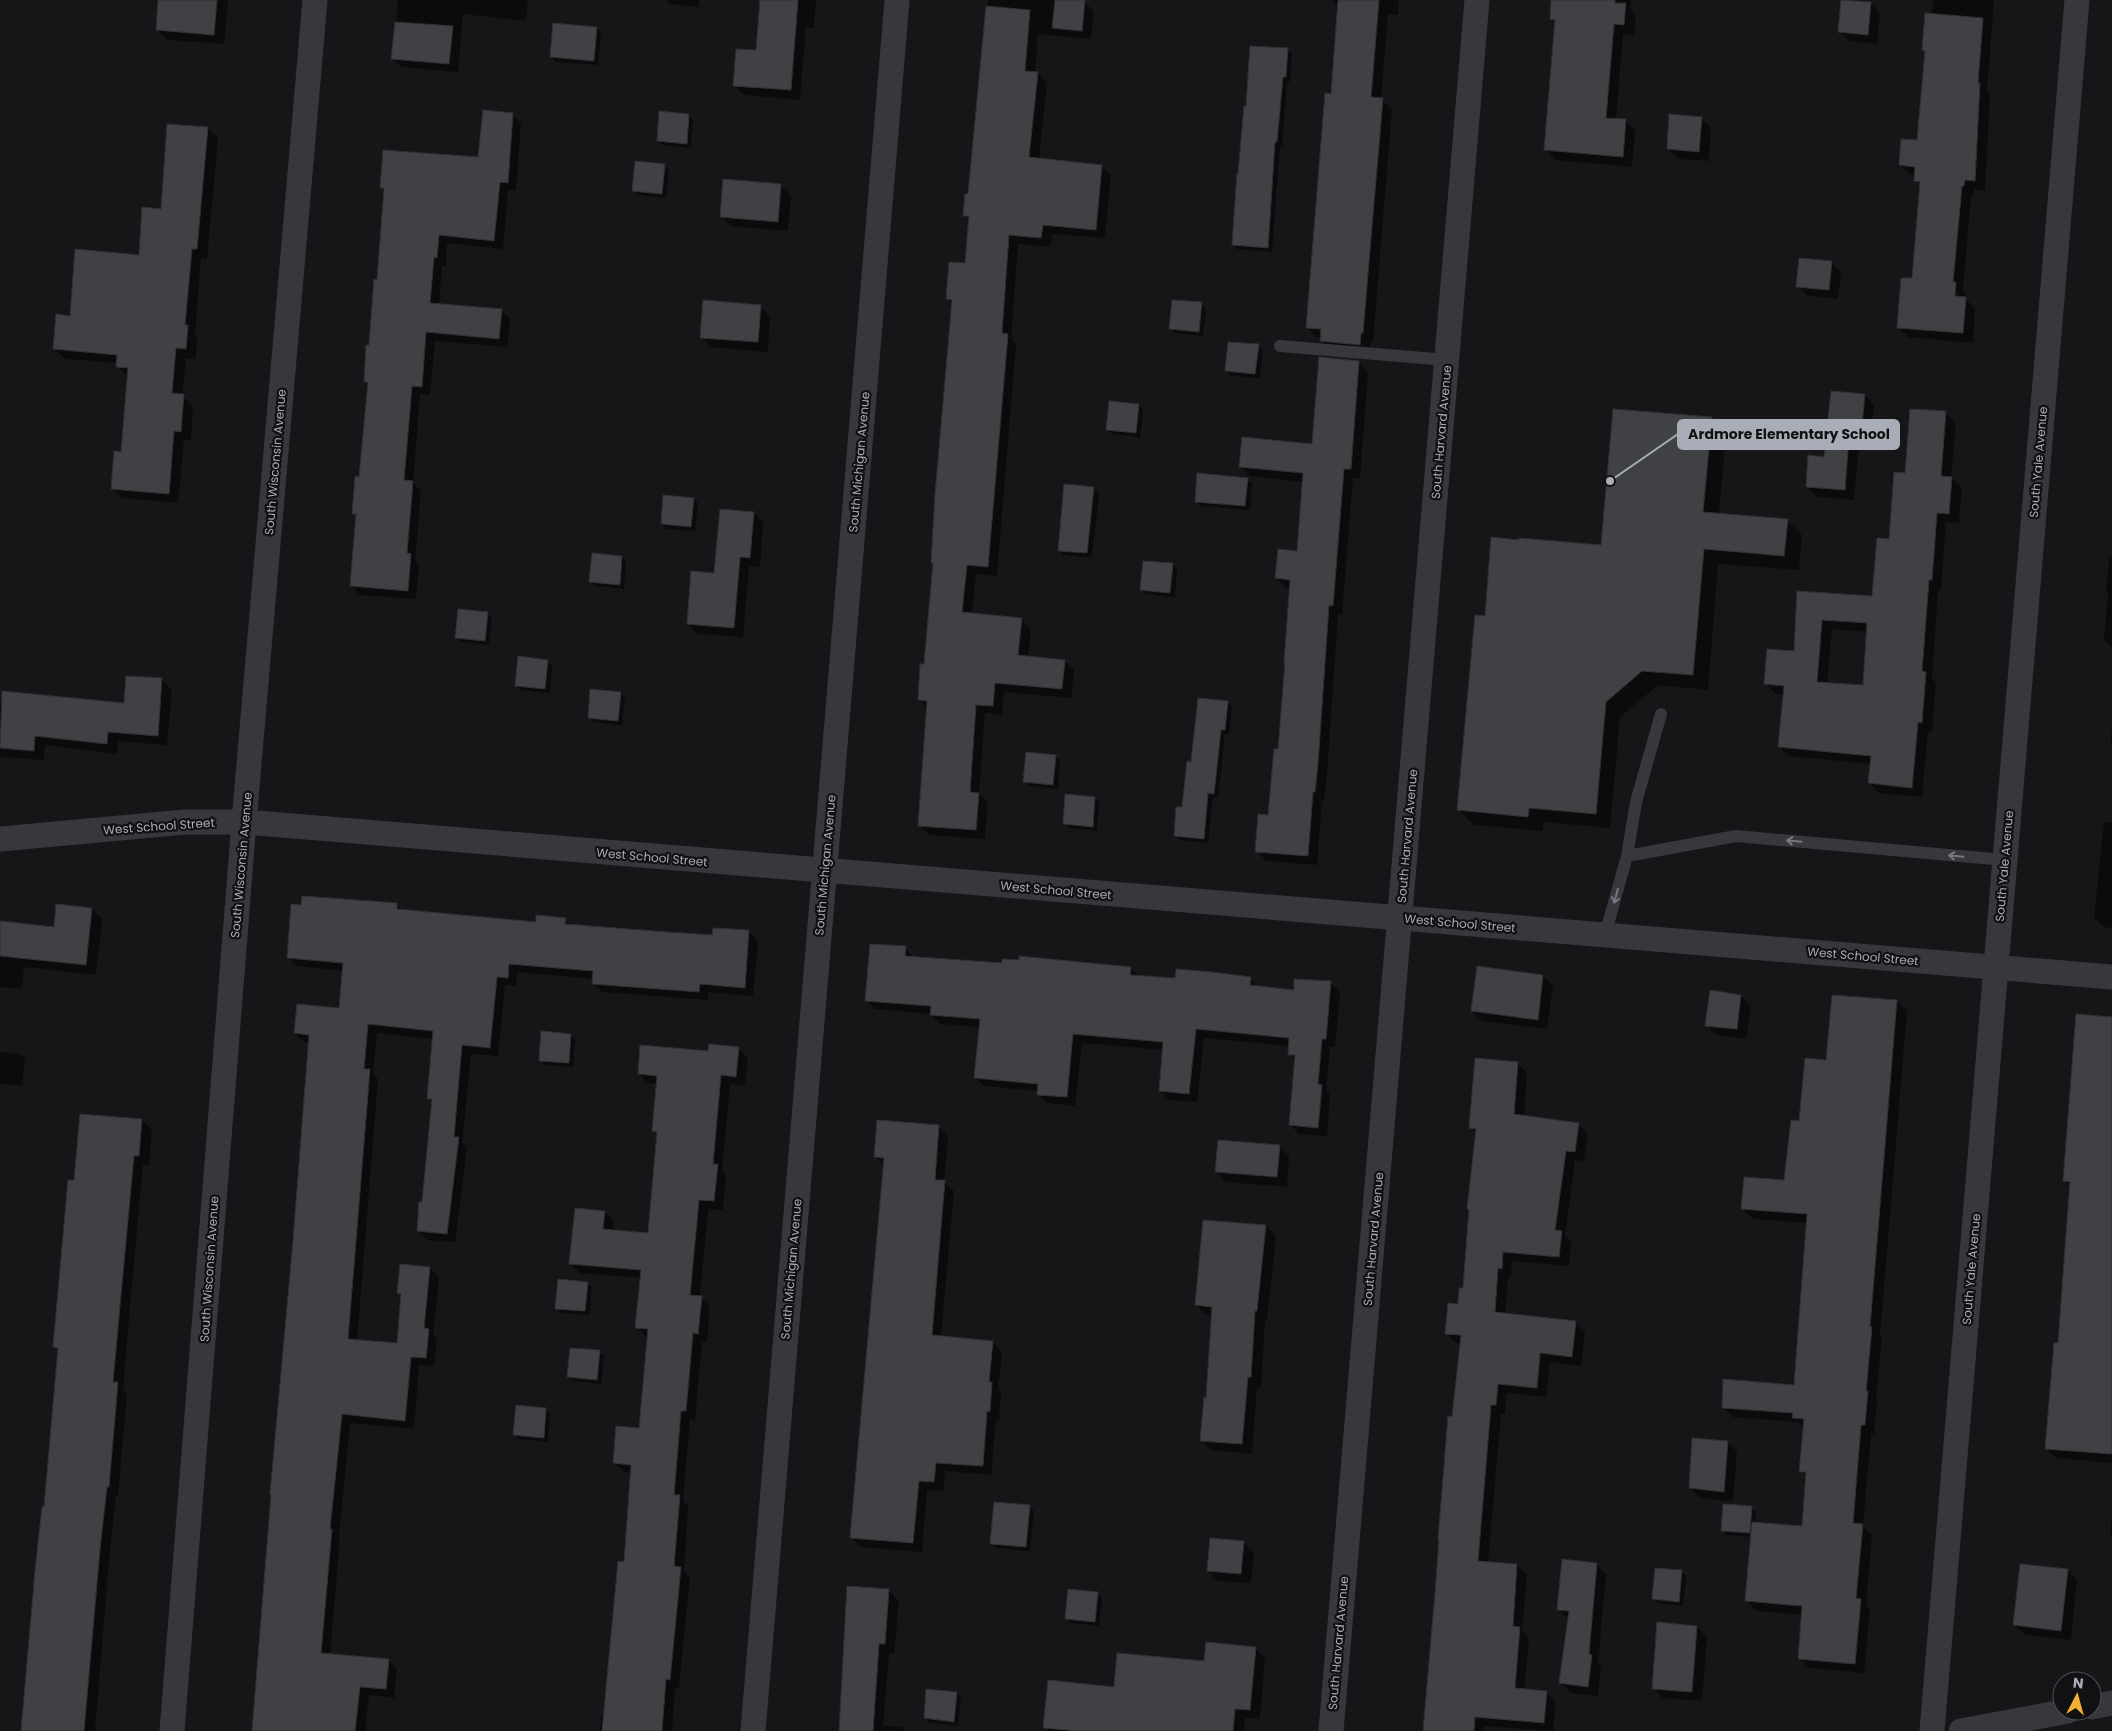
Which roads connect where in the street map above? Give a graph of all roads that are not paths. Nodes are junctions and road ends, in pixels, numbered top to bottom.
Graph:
1 (315, 0) edge
2 (897, 0) edge
3 (1477, 0) edge
4 (2077, 0) edge
5 (1280, 346) dead end
6 (1447, 360) junction
7 (1661, 714) dead end
8 (244, 822) junction
9 (0, 839) edge
10 (1627, 856) junction
11 (2005, 860) junction
12 (824, 871) junction
13 (1401, 918) junction
14 (1605, 935) junction
15 (1996, 968) junction
16 (2112, 977) edge
17 (2052, 1714) edge
18 (172, 1731) edge
19 (753, 1731) edge
20 (1331, 1731) edge
21 (1932, 1731) edge
22 (1961, 1731) edge

1 - 8 street, South Wisconsin Avenue
2 - 12 street, South Michigan Avenue
3 - 6 street, South Harvard Avenue
4 - 11 street, South Yale Avenue
5 - 6 lane
6 - 13 street, South Harvard Avenue
7 - 10 lane
8 - 9 street, West School Street
8 - 12 street, West School Street
8 - 18 street, South Wisconsin Avenue
11 -> 10 lane
10 -> 14 lane
11 - 15 street, South Yale Avenue
12 - 13 street, West School Street
12 - 19 street, South Michigan Avenue
13 - 14 street, West School Street
13 - 20 street, South Harvard Avenue
14 - 15 street, West School Street
15 - 16 street, West School Street
15 - 21 street, South Yale Avenue
17 - 22 street

